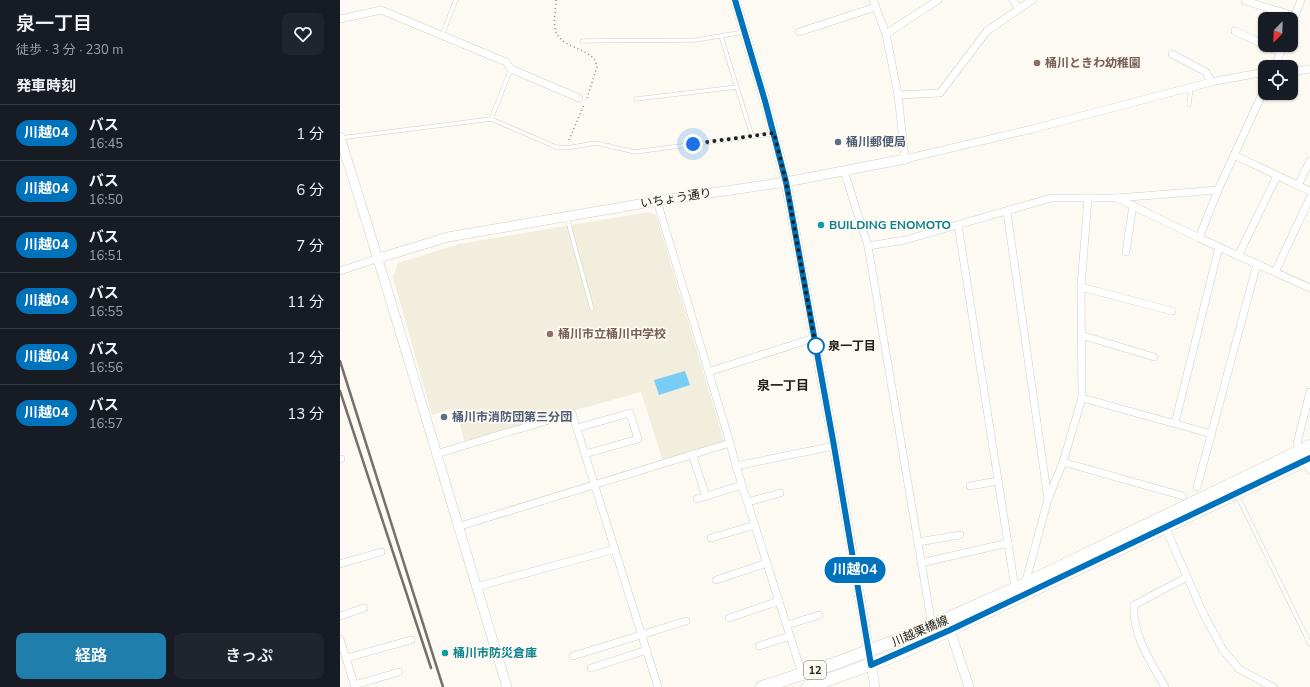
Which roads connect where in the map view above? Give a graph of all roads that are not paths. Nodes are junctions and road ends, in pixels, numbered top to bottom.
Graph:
1 (456, 0) edge
2 (735, 0) edge
3 (873, 0) edge
4 (938, 0) edge
5 (1013, 0) edge
6 (1032, 0) edge
7 (1302, 0) edge
8 (1245, 2) dead end
9 (876, 8) junction
10 (1018, 8) junction
11 (1281, 12) edge
12 (1297, 12) edge
13 (340, 18) edge
14 (1236, 31) dead end
15 (744, 32) junction
16 (799, 32) dead end
17 (886, 34) junction
18 (442, 35) junction
19 (721, 36) junction
20 (582, 41) dead end
21 (1258, 42) edge
22 (1172, 54) dead end
23 (511, 69) junction
24 (1310, 69) edge
25 (1298, 71) edge
26 (1258, 73) edge
27 (1211, 82) junction
28 (737, 87) junction
29 (1191, 87) junction
30 (898, 95) junction
31 (579, 98) dead end
32 (636, 99) dead end
33 (1259, 100) edge
34 (1189, 105) dead end
35 (491, 119) junction
36 (774, 133) junction
37 (752, 136) junction
38 (340, 138) edge
39 (1234, 155) junction
40 (905, 159) junction
41 (1310, 161) edge
42 (844, 171) junction
43 (1277, 176) junction
44 (786, 182) junction
45 (1298, 185) junction
46 (1218, 190) junction
47 (1310, 191) edge
48 (1088, 198) junction
49 (1117, 198) junction
50 (1310, 198) edge
51 (657, 201) junction
52 (1133, 206) junction
53 (1006, 212) junction
54 (566, 217) junction
55 (958, 225) junction
56 (1199, 238) junction
57 (868, 246) junction
58 (1219, 247) junction
59 (1126, 252) dead end
60 (1238, 256) junction
61 (379, 258) junction
62 (1257, 264) junction
63 (340, 271) edge
64 (1274, 272) junction
65 (1081, 287) junction
66 (1310, 288) edge
67 (592, 309) dead end
68 (1172, 310) dead end
69 (1082, 335) junction
70 (814, 338) junction
71 (1154, 357) dead end
72 (708, 372) junction
73 (1310, 392) edge
74 (1082, 398) junction
75 (1175, 423) junction
76 (577, 428) junction
77 (1212, 434) junction
78 (730, 443) junction
79 (834, 446) junction
80 (436, 454) junction
81 (585, 454) junction
82 (692, 454) junction
83 (1307, 457) edge
84 (1063, 462) junction
85 (736, 466) junction
86 (998, 481) junction
87 (595, 484) junction
88 (742, 485) junction
89 (970, 486) dead end
90 (1197, 488) dead end
91 (780, 493) dead end
92 (1237, 494) junction
93 (706, 496) junction
94 (1183, 496) dead end
95 (697, 499) dead end
96 (1048, 499) junction
97 (748, 502) junction
98 (755, 525) junction
99 (457, 527) junction
100 (1165, 527) junction
101 (960, 535) dead end
102 (711, 538) dead end
103 (918, 542) junction
104 (1008, 543) junction
105 (615, 548) junction
106 (381, 552) dead end
107 (767, 563) junction
108 (922, 563) junction
109 (340, 564) edge
110 (1187, 577) junction
111 (716, 580) dead end
112 (1020, 586) junction
113 (476, 587) junction
114 (779, 601) junction
115 (364, 608) dead end
116 (819, 615) dead end
117 (340, 616) edge
118 (729, 618) dead end
119 (686, 621) dead end
120 (786, 625) junction
121 (932, 626) junction
122 (950, 630) junction
123 (642, 633) junction
124 (790, 636) junction
125 (340, 639) edge
126 (411, 640) dead end
127 (1310, 644) edge
128 (759, 646) dead end
129 (647, 650) junction
130 (869, 651) junction
131 (573, 656) dead end
132 (346, 658) junction
133 (871, 665) junction
134 (591, 668) dead end
135 (399, 672) dead end
136 (802, 674) junction
137 (354, 686) edge
138 (507, 687) edge
139 (658, 687) edge
140 (762, 687) edge
141 (808, 687) edge
142 (875, 687) edge
143 (969, 687) edge
144 (1165, 687) edge
145 (1274, 687) edge

1 - 18 lane
2 - 15 street
3 - 9 street
4 - 17 street
5 - 10 street
6 - 10 street
7 - 12 street
8 - 11 street
9 - 16 street
9 - 17 street
10 - 30 street
13 - 18 street
14 - 21 street
15 - 19 lane
15 - 36 street
17 - 30 street
18 - 23 street
19 - 20 lane
19 - 28 lane
22 - 27 street
23 - 31 street
23 - 35 lane
24 - 25 street
26 - 27 street
27 - 29 street
28 - 32 lane
28 - 37 lane
29 - 34 lane
29 - 40 street
30 - 40 street
33 - 39 street
35 - 37 lane
35 - 38 lane
36 - 37 lane
36 - 44 street
38 - 61 street
39 - 43 street
39 - 46 street
40 - 42 street, いちょう通り
41 - 45 street
42 - 44 street, いちょう通り
42 - 57 street
43 - 45 street
43 - 60 street
44 - 51 street, いちょう通り
44 - 70 street
45 - 47 street
46 - 49 street
46 - 56 street
48 - 49 street
48 - 53 street
48 - 65 street
49 - 52 street
50 - 64 street
51 - 54 street, いちょう通り
51 - 72 street
52 - 56 street
52 - 59 street
53 - 55 street
53 - 96 street
54 - 61 street, いちょう通り
54 - 67 lane
55 - 57 street
55 - 86 street
56 - 58 street
57 - 103 street
58 - 60 street
58 - 75 street
60 - 62 street
61 - 63 street
61 - 80 street
62 - 64 street
62 - 77 street
64 - 66 street
65 - 68 street
65 - 69 street
69 - 71 street
69 - 74 street
70 - 72 street
70 - 79 street
72 - 78 street
73 - 83 street
74 - 75 street
74 - 84 street
75 - 77 street
76 - 80 street
76 - 81 street
76 - 81 street
77 - 90 street
78 - 82 street
78 - 85 street
79 - 85 street
79 - 130 street
80 - 99 street
81 - 87 street
82 - 87 street
82 - 93 street
83 - 92 main road, 川越栗橋線 / 12
83 - 112 main road, 川越栗橋線 / 12
84 - 94 street
84 - 96 street
85 - 88 street
86 - 89 street
86 - 104 street
87 - 99 street
87 - 105 street
88 - 93 street
88 - 97 street
91 - 97 street
92 - 100 main road, 川越栗橋線 / 12
92 - 127 lane
93 - 95 street
96 - 112 street
97 - 98 street
98 - 102 street
98 - 107 street
99 - 113 street
100 - 110 street
100 - 122 main road, 川越栗橋線 / 12
101 - 103 street
103 - 108 street
104 - 108 street
104 - 112 street
105 - 113 street
105 - 123 street
106 - 109 street
107 - 111 street
107 - 114 street
108 - 121 street
110 - 144 street
110 - 145 street
112 - 121 main road, 川越栗橋線 / 12
113 - 138 street
114 - 118 street
114 - 120 street
115 - 117 street
116 - 120 street
119 - 123 street
120 - 124 street
121 - 130 main road, 川越栗橋線 / 12
122 - 133 main road, 川越栗橋線 / 12
122 - 143 street
123 - 129 street
123 - 131 street
124 - 128 street
124 - 136 street
125 - 132 street
126 - 132 street
129 - 134 street
129 - 139 street
130 - 133 street
130 - 136 main road, 川越栗橋線 / 12
132 - 137 street
133 - 141 main road, 川越栗橋線 / 12
133 - 142 street
135 - 137 street
136 - 140 main road, 川越栗橋線 / 12

